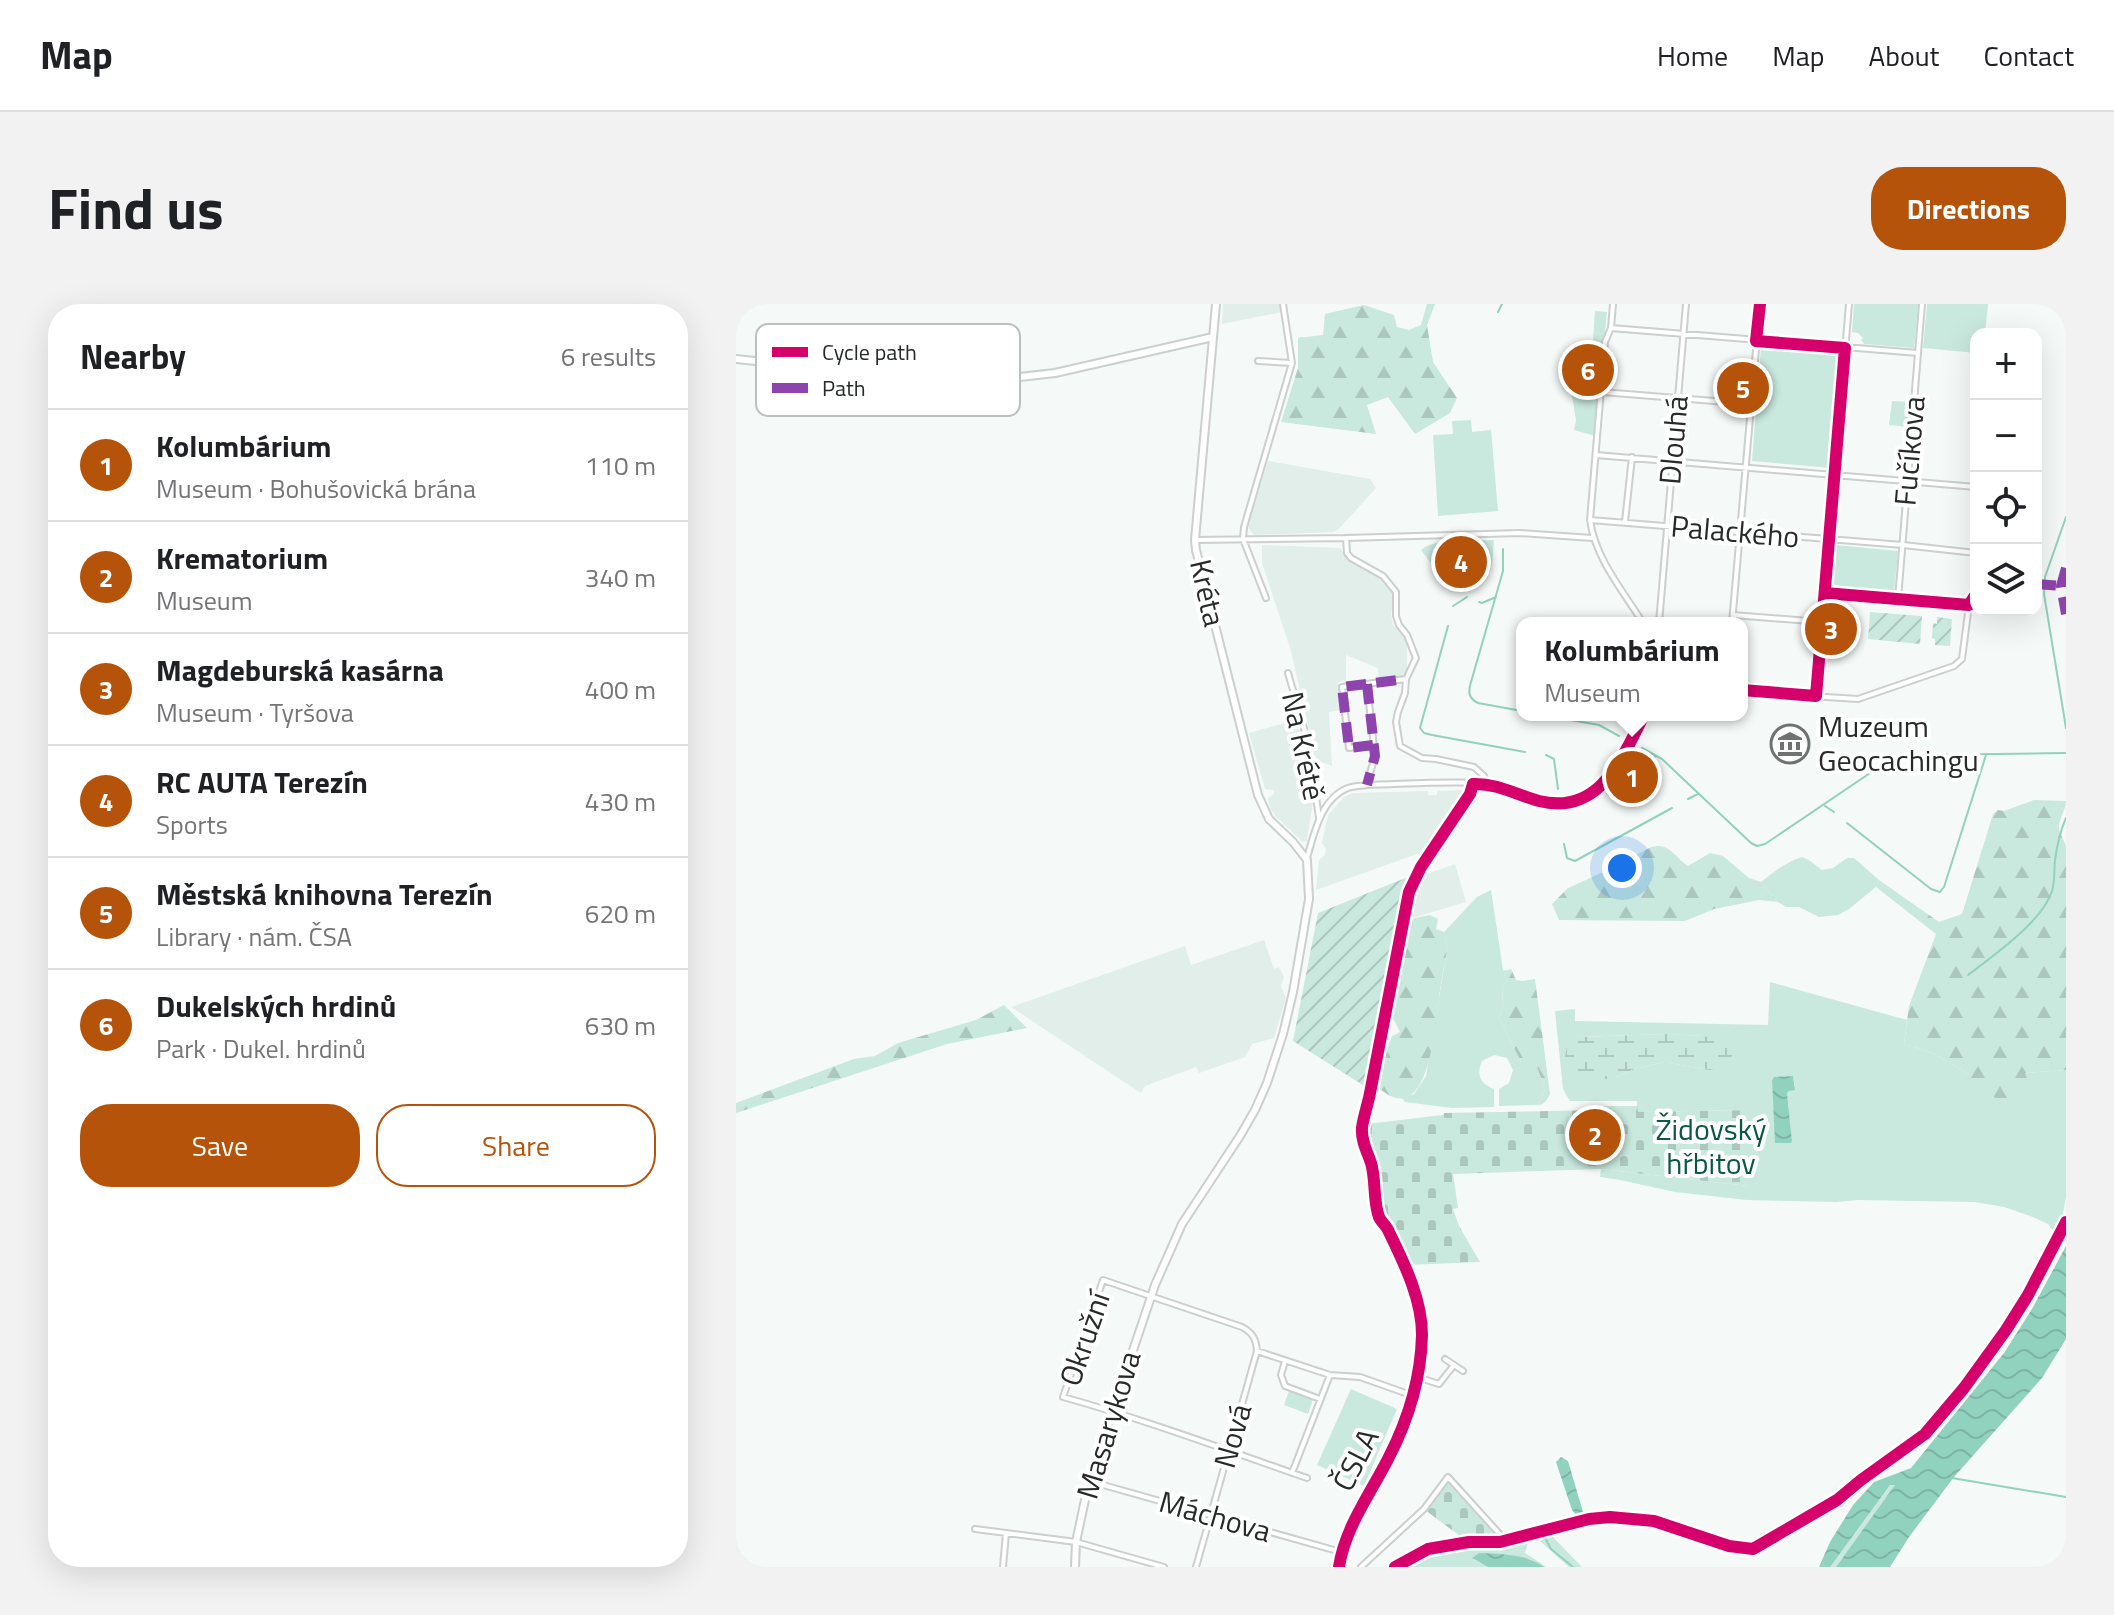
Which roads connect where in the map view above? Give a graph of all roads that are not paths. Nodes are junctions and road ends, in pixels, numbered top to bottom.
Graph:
1 (1216, 304) edge
2 (1283, 304) edge
3 (1613, 304) edge
4 (1686, 304) edge
5 (1760, 304) edge
6 (1849, 304) edge
7 (1922, 304) edge
8 (1611, 328) junction
9 (1683, 335) junction
10 (1213, 337) junction
11 (1756, 341) junction
12 (1845, 348) junction
13 (1918, 353) junction
14 (736, 359) edge
15 (756, 361) edge
16 (1258, 361) dead end
17 (1292, 363) junction
18 (1020, 377) edge
19 (1602, 392) junction
20 (1677, 398) junction
21 (1751, 404) junction
22 (1596, 455) junction
23 (1632, 457) junction
24 (1672, 461) junction
25 (1746, 467) junction
26 (1834, 475) junction
27 (1908, 481) junction
28 (1970, 486) edge
29 (1590, 520) junction
30 (1625, 522) junction
31 (1667, 526) junction
32 (1740, 533) junction
33 (1346, 538) junction
34 (1592, 538) junction
35 (1243, 539) junction
36 (1829, 539) junction
37 (1195, 540) junction
38 (1903, 545) junction
39 (1970, 552) edge
40 (1825, 593) junction
41 (1266, 598) dead end
42 (1898, 599) junction
43 (1969, 605) joint
44 (1733, 615) joint
45 (1639, 617) edge
46 (1659, 617) edge
47 (1822, 622) junction
48 (1288, 673) dead end
49 (1406, 679) junction
50 (1367, 684) junction
51 (1748, 690) edge
52 (1816, 696) junction
53 (1641, 721) edge
54 (1373, 745) junction
55 (1486, 783) junction
56 (1367, 785) junction
57 (1319, 818) junction
58 (1307, 860) junction
59 (1151, 1296) junction
60 (1257, 1351) junction
61 (1445, 1359) dead end
62 (1285, 1361) junction
63 (1454, 1365) junction
64 (1463, 1371) dead end
65 (1330, 1375) junction
66 (1413, 1395) junction
67 (1320, 1399) junction
68 (1111, 1410) junction
69 (1229, 1450) junction
70 (1292, 1473) junction
71 (1307, 1478) dead end
72 (1089, 1481) junction
73 (1211, 1516) junction
74 (975, 1529) dead end
75 (1006, 1533) junction
76 (1076, 1542) junction
77 (1341, 1552) junction
78 (1003, 1567) edge
79 (1075, 1567) edge
80 (1164, 1567) edge
81 (1196, 1567) edge
82 (1339, 1567) edge
83 (1361, 1567) edge
84 (1395, 1567) edge

1 - 10 street, Kréta
2 - 17 street, Kréta
3 - 8 street
4 - 9 street, Dlouhá
5 - 11 street
6 - 12 street
7 - 13 street, Fučíkova
8 - 9 street
8 - 19 street
9 - 11 street
9 - 20 street, Dlouhá
10 - 18 street
10 - 37 street, Kréta
11 - 12 street
11 - 21 street
12 - 13 street
12 - 26 street
13 - 27 street, Fučíkova
14 - 15 street
16 - 17 street
17 - 35 street, Kréta
19 - 20 street
19 - 22 street
20 - 21 street
20 - 24 street, Dlouhá
21 - 25 street
22 - 23 street
22 - 29 street
23 - 24 street
23 - 30 street
24 - 25 street
24 - 31 street, Dlouhá
25 - 26 street
25 - 32 street
26 - 27 street
26 - 36 street
27 - 28 street
27 - 38 street, Fučíkova
29 - 30 street, Palackého
29 - 34 street
30 - 31 street, Palackého
31 - 32 street, Palackého
31 - 46 street, Dlouhá
32 - 36 street, Palackého
32 - 44 street
33 - 34 street
33 - 35 street
33 - 49 street
34 - 45 street
35 - 37 street
35 - 41 street
36 - 38 street, Palackého
36 - 40 street
37 - 58 street, Kréta
38 - 39 street, Palackého
38 - 42 street, Fučíkova
40 - 42 street
40 - 47 street
42 - 43 street
43 - 52 street
44 - 47 street
47 - 52 street
48 - 57 street, Na Krétě
49 - 50 street
49 - 55 street
50 - 54 street
50 - 54 street
51 - 52 street
53 - 55 street
54 - 56 street
55 - 56 street
56 - 57 street
57 - 58 street
58 - 59 street, Masarykova
59 - 60 street
59 - 68 street, Masarykova
59 - 68 street, Okružní
60 - 62 street
60 - 69 street, Nová
61 - 63 street
62 - 65 street
62 - 67 street
63 - 64 street
63 - 66 street
65 - 66 street
65 - 67 street, ČSLA
66 - 77 street, ČSLA
67 - 70 street, ČSLA
68 - 69 street
68 - 72 street, Masarykova
69 - 70 street
69 - 73 street, Nová
70 - 71 street
72 - 73 street, Máchova
72 - 76 street, Masarykova
73 - 77 street, Máchova
73 - 81 street, Nová
74 - 75 street
75 - 76 street
75 - 78 street
76 - 79 street, Masarykova
76 - 80 street
77 - 82 street, ČSLA
83 - 84 street

